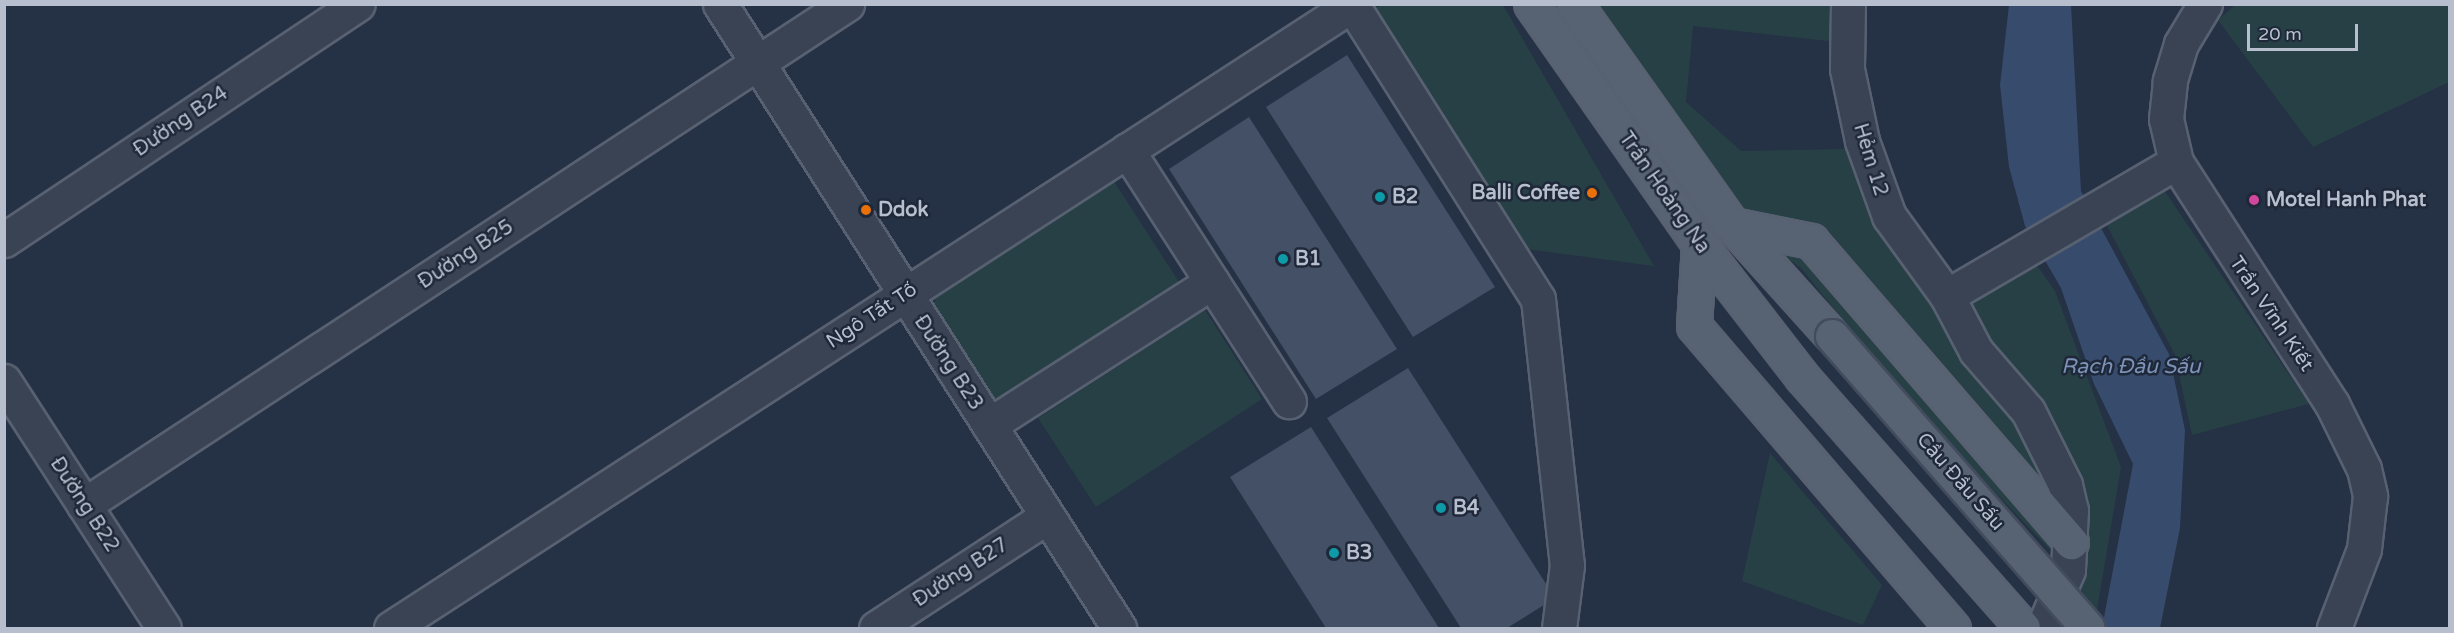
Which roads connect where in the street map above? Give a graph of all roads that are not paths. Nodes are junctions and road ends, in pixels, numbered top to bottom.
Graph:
1 (358, 4) edge
2 (720, 4) edge
3 (847, 4) edge
4 (1531, 4) edge
5 (1575, 4) edge
6 (1848, 4) edge
7 (2205, 4) edge
8 (1352, 5) edge
9 (758, 63) junction
10 (1127, 150) junction
11 (2176, 162) junction
12 (1732, 225) junction
13 (4, 240) edge
14 (1699, 244) junction
15 (1212, 282) junction
16 (903, 295) junction
17 (1947, 296) junction
18 (1832, 336) joint
19 (4, 381) edge
20 (1289, 401) dead end
21 (989, 425) junction
22 (84, 505) junction
23 (1046, 517) junction
24 (2071, 542) junction
25 (164, 628) edge
26 (391, 628) edge
27 (876, 628) edge
28 (1119, 628) edge
29 (1559, 628) edge
30 (1953, 628) edge
31 (2023, 628) edge
32 (2043, 628) edge
33 (2088, 628) edge
34 (2334, 628) edge

1 - 13 street, Đường B24
2 - 9 street, Đường B23
3 - 9 street, Đường B25
4 - 14 main road, Trần Hoàng Na
5 - 12 main road, Trần Hoàng Na
6 - 17 street, Hẻm 12
7 - 11 street, Trần Vĩnh Kiết
8 - 10 street, Ngô Tất Tố
8 - 29 street
9 - 16 street, Đường B23
9 - 22 street, Đường B25
10 - 15 street
10 - 16 street, Ngô Tất Tố
11 - 17 street
11 - 34 street, Trần Vĩnh Kiết
12 - 18 main road, Trần Hoàng Na
12 - 24 main road
14 - 30 main road
14 - 31 main road, Trần Hoàng Na
15 - 20 street
15 - 21 street
16 - 21 street, Đường B23
16 - 26 street, Ngô Tất Tố
17 - 24 street, Hẻm 12
18 - 33 main road, Cầu Đầu Sấu, bridge
19 - 22 street, Đường B22
21 - 23 street, Đường B23
22 - 25 street, Đường B22
23 - 27 street, Đường B27
23 - 28 street, Đường B23
24 - 32 street, Hẻm 12

